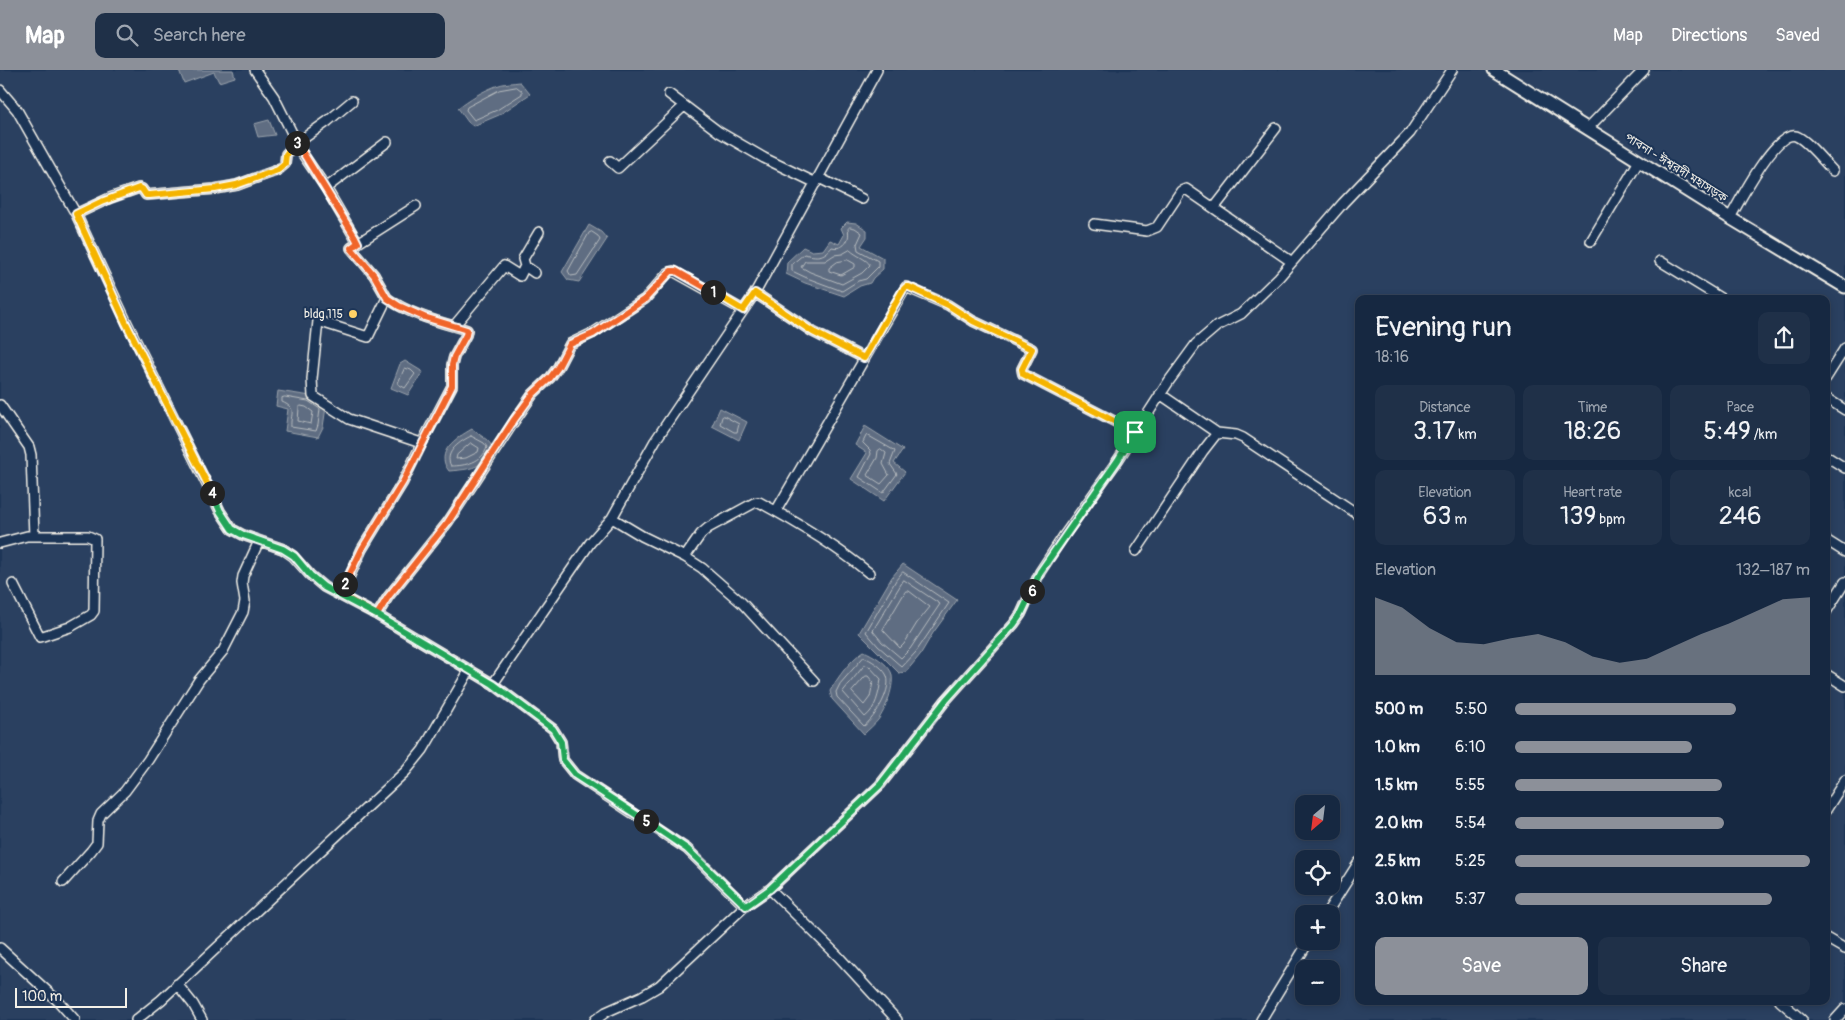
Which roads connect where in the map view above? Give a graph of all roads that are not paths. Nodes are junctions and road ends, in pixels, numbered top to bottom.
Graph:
1 (255, 70) edge
2 (877, 70) edge
3 (1452, 70) edge
4 (1494, 70) edge
5 (1644, 70) edge
6 (0, 90) edge
7 (669, 94) dead end
8 (352, 101) dead end
9 (684, 106) junction
10 (1276, 128) dead end
11 (1587, 128) junction
12 (297, 142) junction
13 (388, 142) dead end
14 (610, 161) dead end
15 (1639, 161) junction
16 (1833, 171) dead end
17 (817, 180) junction
18 (326, 188) junction
19 (862, 198) dead end
20 (416, 206) dead end
21 (1215, 207) junction
22 (76, 214) junction
23 (1730, 218) junction
24 (1094, 224) dead end
25 (539, 232) dead end
26 (1591, 241) dead end
27 (358, 243) junction
28 (1660, 261) dead end
29 (1292, 262) junction
30 (525, 266) junction
31 (535, 273) dead end
32 (1845, 287) edge
33 (755, 293) junction
34 (1715, 295) edge
35 (387, 298) junction
36 (743, 310) junction
37 (454, 326) junction
38 (1845, 348) edge
39 (864, 358) junction
40 (1830, 365) edge
41 (1160, 394) junction
42 (1830, 401) edge
43 (0, 405) edge
44 (1845, 410) edge
45 (1135, 432) junction
46 (1217, 433) junction
47 (421, 445) junction
48 (1830, 459) edge
49 (1845, 468) edge
50 (776, 511) junction
51 (1355, 512) edge
52 (612, 518) junction
53 (34, 536) junction
54 (259, 541) junction
55 (0, 543) edge
56 (1830, 543) edge
57 (1136, 551) dead end
58 (1845, 552) edge
59 (685, 557) junction
60 (869, 573) dead end
61 (1845, 582) edge
62 (13, 584) dead end
63 (341, 595) junction
64 (1830, 606) edge
65 (377, 615) junction
66 (469, 670) junction
67 (1830, 677) edge
68 (814, 681) dead end
69 (493, 684) junction
70 (1845, 686) edge
71 (1845, 780) edge
72 (1830, 798) edge
73 (1355, 868) edge
74 (63, 882) dead end
75 (770, 889) junction
76 (1332, 905) edge
77 (746, 906) junction
78 (1830, 941) edge
79 (0, 948) edge
80 (1304, 950) edge
81 (1845, 950) edge
82 (177, 984) junction
83 (1785, 1005) edge
84 (1845, 1009) edge
85 (75, 1020) edge
86 (136, 1020) edge
87 (202, 1020) edge
88 (595, 1020) edge
89 (897, 1020) edge
90 (1261, 1020) edge
91 (1802, 1020) edge
92 (1836, 1020) edge

1 - 12 street
2 - 17 street
3 - 29 street
4 - 11 main road, পাবনা - ঈশ্বরদী মহাসড়ক
5 - 11 street
6 - 22 street
7 - 9 street
8 - 12 street
9 - 14 street
9 - 17 street
10 - 21 street
11 - 15 main road, পাবনা - ঈশ্বরদী মহাসড়ক
12 - 18 street
12 - 22 street
13 - 18 street
15 - 23 main road, পাবনা - ঈশ্বরদী মহাসড়ক
15 - 26 street
16 - 23 street
17 - 19 street
17 - 33 street
18 - 27 street
20 - 27 street
21 - 24 street
21 - 29 street
22 - 54 street
23 - 32 main road, পাবনা - ঈশ্বরদী মহাসড়ক
25 - 30 street
27 - 35 street
28 - 34 street
29 - 41 street
30 - 31 street
30 - 37 street
33 - 36 street
33 - 39 street
35 - 37 street
35 - 47 street
36 - 52 street
36 - 65 street
37 - 47 street
38 - 40 street
39 - 45 street
39 - 50 street
41 - 45 street
41 - 46 street
42 - 44 street
43 - 53 street
45 - 75 street
46 - 51 street
46 - 57 street
47 - 63 street
48 - 49 street
50 - 59 street
50 - 60 street
52 - 59 street
52 - 69 street
53 - 55 street
53 - 62 street
54 - 63 street
54 - 74 street
56 - 58 street
59 - 68 street
61 - 64 street
63 - 65 street
65 - 66 street
66 - 69 street
66 - 82 street
67 - 70 street
69 - 77 street
71 - 72 street
73 - 76 street
75 - 77 street
75 - 89 street
77 - 88 street
78 - 81 street
79 - 85 street
80 - 90 street
82 - 86 street
82 - 87 street
83 - 91 street
84 - 92 street

